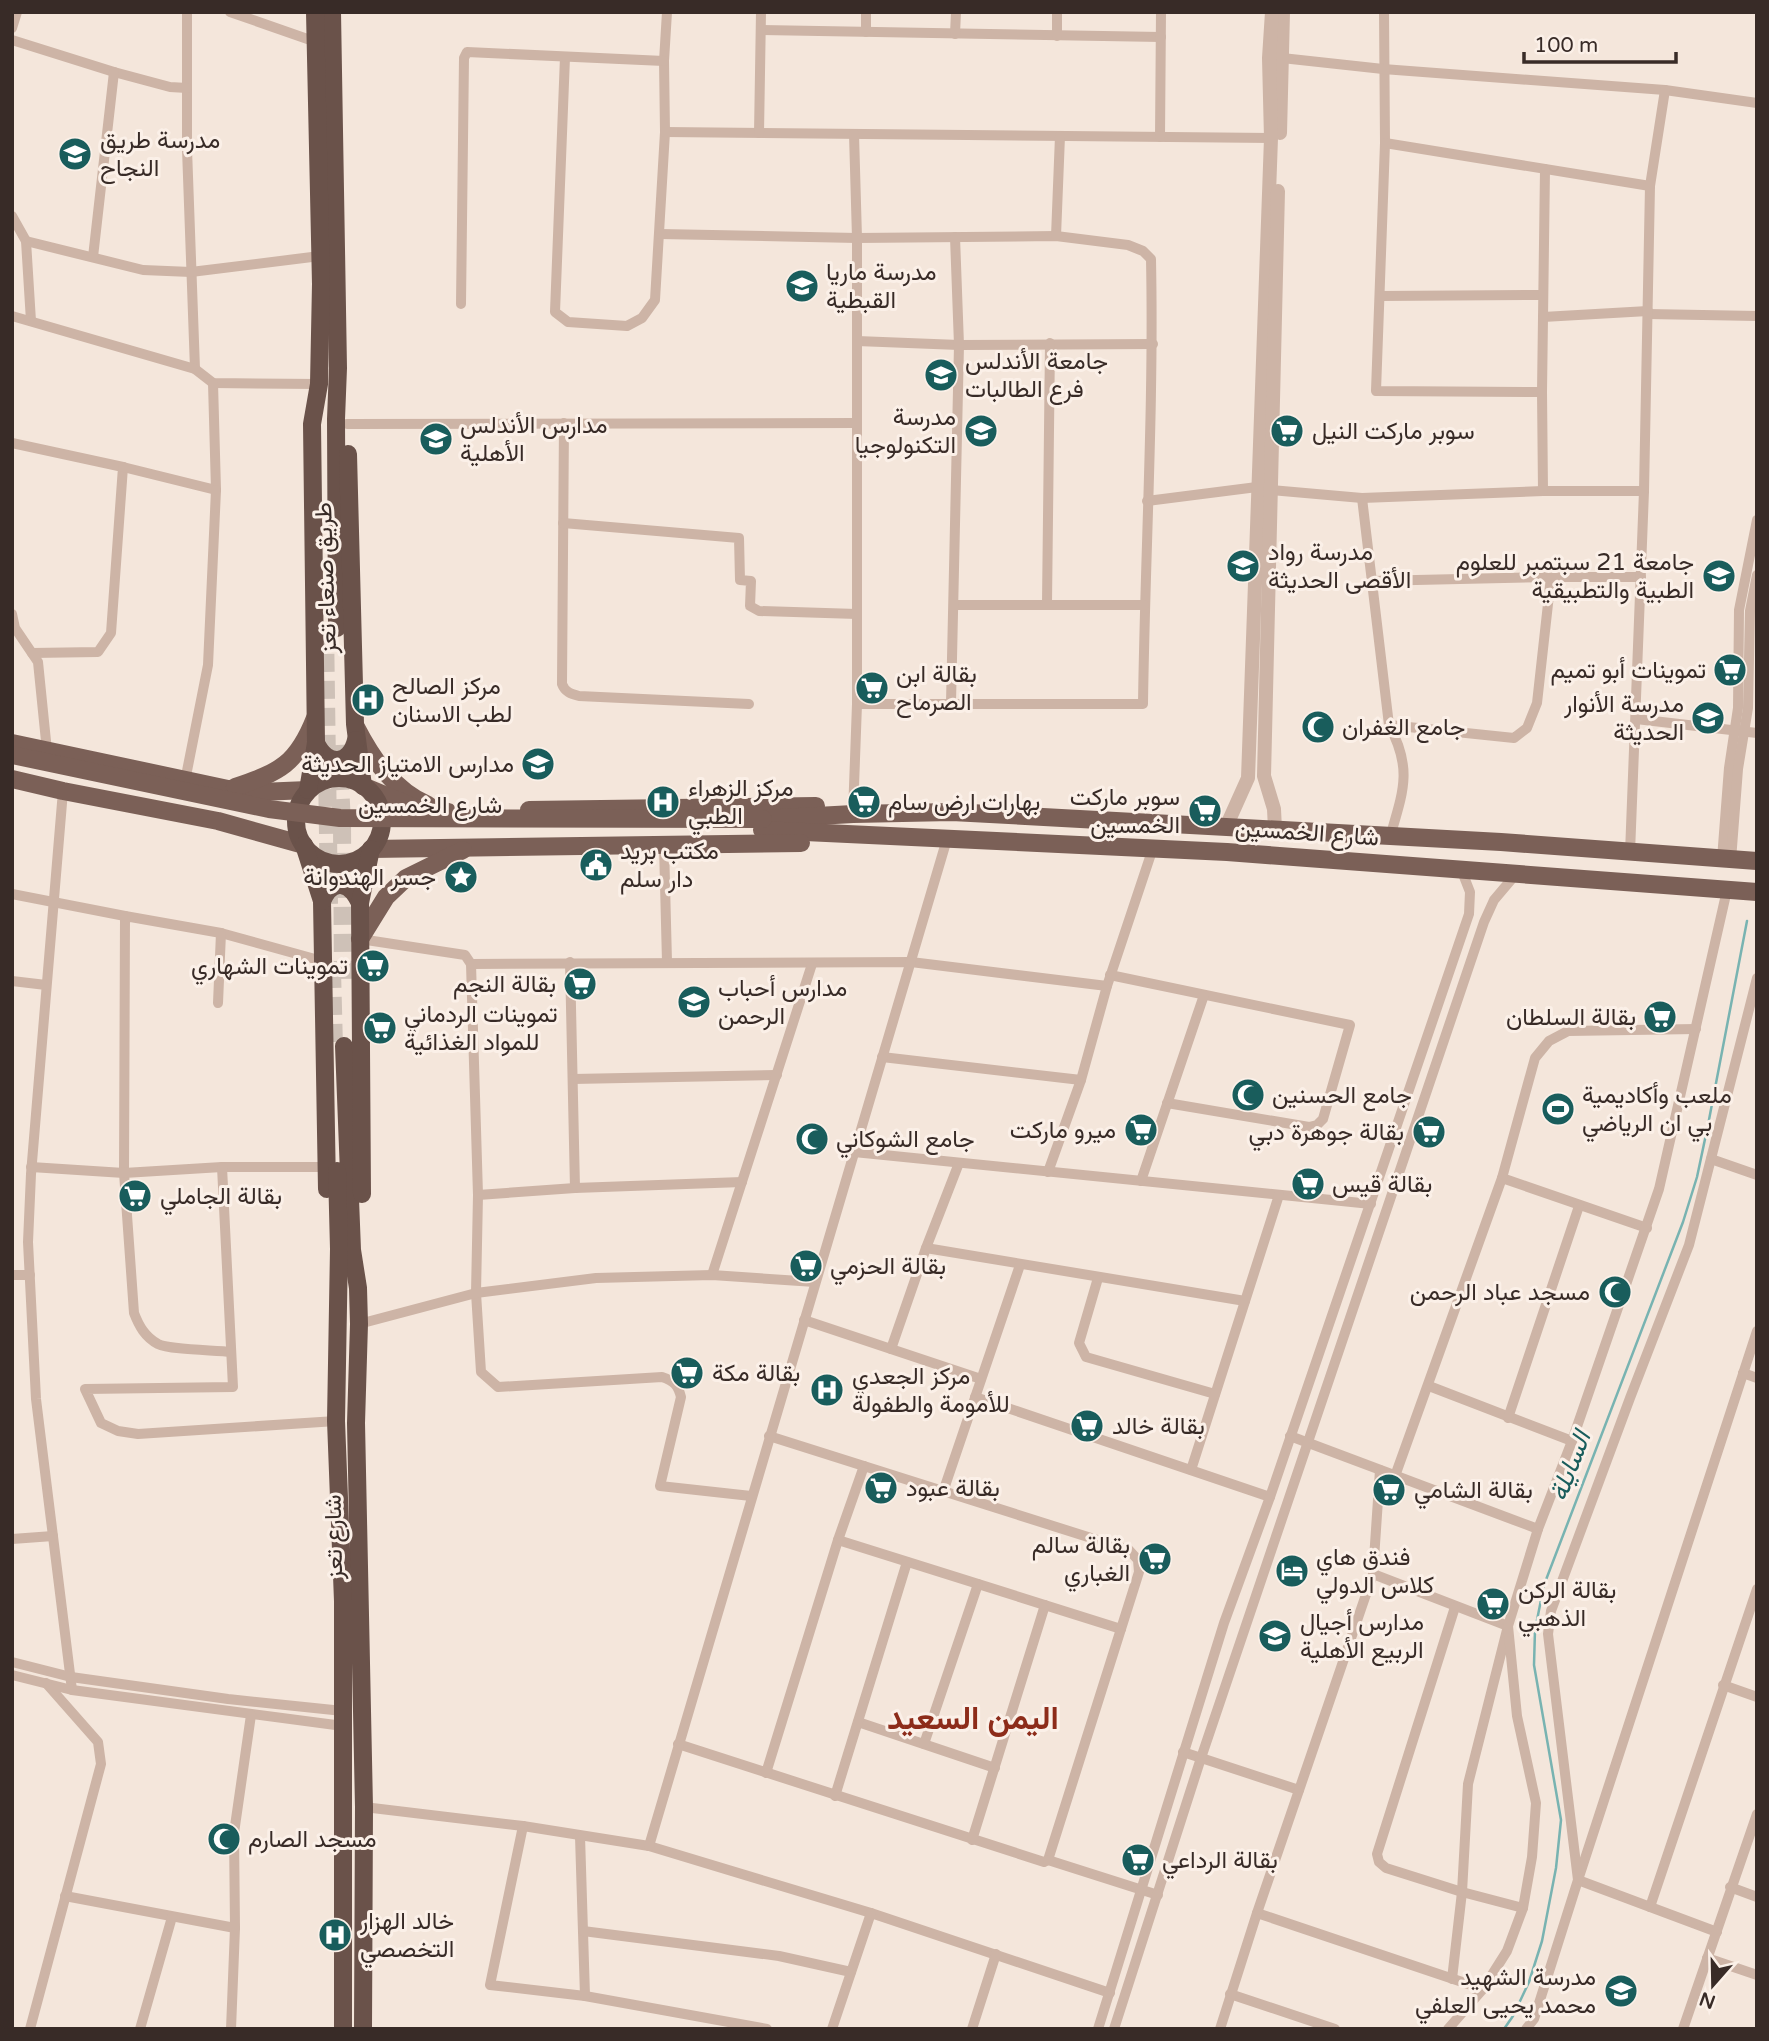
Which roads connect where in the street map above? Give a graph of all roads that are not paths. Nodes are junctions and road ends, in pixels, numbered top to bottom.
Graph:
1 (17, 12) edge
2 (187, 12) edge
3 (230, 12) edge
4 (315, 12) edge
5 (332, 12) edge
6 (667, 12) edge
7 (761, 12) edge
8 (866, 12) edge
9 (956, 12) edge
10 (1057, 12) edge
11 (1161, 12) edge
12 (1272, 12) edge
13 (1283, 12) edge
14 (1384, 12) edge
15 (12, 28) edge
16 (761, 30) junction
17 (866, 32) junction
18 (955, 34) junction
19 (1057, 36) junction
20 (1161, 37) junction
21 (12, 40) edge
22 (316, 42) junction
23 (565, 57) junction
24 (1275, 58) junction
25 (664, 61) junction
26 (1383, 69) junction
27 (114, 72) junction
28 (187, 89) junction
29 (1665, 90) junction
30 (1757, 103) edge
31 (665, 132) junction
32 (759, 133) junction
33 (855, 134) junction
34 (1060, 136) junction
35 (1160, 137) junction
36 (1271, 138) junction
37 (1385, 143) junction
38 (1545, 169) junction
39 (1650, 186) junction
40 (12, 216) edge
41 (327, 217) junction
42 (660, 234) junction
43 (1056, 236) junction
44 (955, 237) junction
45 (857, 238) junction
46 (26, 241) junction
47 (320, 256) junction
48 (93, 257) junction
49 (191, 272) junction
50 (1543, 295) junction
51 (1380, 296) junction
52 (461, 304) dead end
53 (1648, 312) junction
54 (12, 316) edge
55 (1757, 316) edge
56 (1543, 317) junction
57 (31, 321) junction
58 (857, 341) junction
59 (1050, 343) junction
60 (1153, 344) junction
61 (959, 345) junction
62 (338, 368) junction
63 (195, 369) junction
64 (212, 383) junction
65 (320, 384) junction
66 (1542, 393) junction
67 (1266, 421) junction
68 (564, 423) junction
69 (857, 423) junction
70 (347, 424) junction
71 (12, 443) edge
72 (123, 467) junction
73 (1264, 488) junction
74 (216, 490) junction
75 (1543, 491) junction
76 (1644, 491) junction
77 (1362, 498) junction
78 (1147, 501) junction
79 (1757, 520) edge
80 (563, 523) junction
81 (1757, 575) edge
82 (1641, 576) junction
83 (1551, 577) junction
84 (1372, 581) junction
85 (1046, 604) junction
86 (955, 605) junction
87 (1144, 606) junction
88 (1754, 613) edge
89 (12, 614) edge
90 (857, 614) junction
91 (14, 629) edge
92 (32, 653) junction
93 (951, 703) junction
94 (749, 704) dead end
95 (857, 704) junction
96 (317, 713) junction
97 (1636, 719) junction
98 (1389, 725) junction
99 (1740, 731) junction
100 (356, 732) junction
101 (1757, 733) edge
102 (12, 743) edge
103 (316, 743) junction
104 (47, 751) junction
105 (12, 755) edge
106 (12, 766) edge
107 (12, 779) edge
108 (185, 781) junction
109 (363, 786) junction
110 (228, 789) junction
111 (309, 790) junction
112 (63, 792) junction
113 (444, 812) junction
114 (853, 814) junction
115 (218, 821) junction
116 (763, 825) junction
117 (1226, 827) junction
118 (1275, 829) junction
119 (853, 835) junction
120 (1390, 837) junction
121 (947, 839) junction
122 (304, 845) junction
123 (664, 845) junction
124 (466, 848) junction
125 (1153, 848) junction
126 (370, 849) junction
127 (447, 849) junction
128 (1227, 852) junction
129 (1630, 853) junction
130 (1727, 860) junction
131 (1757, 861) edge
132 (1461, 869) junction
133 (1516, 874) junction
134 (1727, 890) junction
135 (1757, 892) edge
136 (12, 894) edge
137 (322, 901) junction
138 (54, 902) junction
139 (360, 903) junction
140 (125, 916) junction
141 (221, 933) junction
142 (360, 939) junction
143 (323, 958) junction
144 (570, 962) junction
145 (667, 962) junction
146 (911, 962) junction
147 (471, 964) junction
148 (812, 964) junction
149 (1757, 978) edge
150 (1109, 980) junction
151 (12, 981) edge
152 (46, 985) junction
153 (1205, 995) junction
154 (218, 1003) dead end
155 (1696, 1029) junction
156 (1743, 1031) junction
157 (1757, 1033) edge
158 (882, 1057) junction
159 (777, 1075) junction
160 (573, 1079) junction
161 (1081, 1080) junction
162 (1405, 1102) junction
163 (1167, 1103) junction
164 (1422, 1108) junction
165 (854, 1152) junction
166 (1711, 1159) junction
167 (959, 1163) junction
168 (32, 1167) junction
169 (222, 1167) junction
170 (326, 1167) junction
171 (1048, 1172) junction
172 (124, 1173) junction
173 (1757, 1175) edge
174 (1502, 1178) junction
175 (1141, 1181) junction
176 (742, 1182) junction
177 (575, 1188) junction
178 (478, 1195) junction
179 (1279, 1195) junction
180 (1371, 1204) junction
181 (1579, 1206) junction
182 (1647, 1228) junction
183 (926, 1248) junction
184 (1020, 1265) junction
185 (12, 1275) edge
186 (30, 1275) junction
187 (712, 1275) junction
188 (1098, 1278) junction
189 (816, 1282) junction
190 (338, 1286) junction
191 (358, 1288) junction
192 (476, 1293) junction
193 (1245, 1301) junction
194 (804, 1320) junction
195 (359, 1324) junction
196 (1757, 1332) edge
197 (891, 1349) junction
198 (231, 1352) junction
199 (1743, 1373) junction
200 (1757, 1378) edge
201 (981, 1379) junction
202 (1429, 1386) junction
203 (1215, 1394) junction
204 (975, 1397) junction
205 (1508, 1418) junction
206 (335, 1421) junction
207 (769, 1436) junction
208 (1290, 1436) junction
209 (1572, 1441) junction
210 (1307, 1442) junction
211 (864, 1466) junction
212 (1191, 1470) junction
213 (1380, 1470) junction
214 (1395, 1476) junction
215 (943, 1492) junction
216 (751, 1496) junction
217 (1270, 1497) junction
218 (1538, 1529) junction
219 (52, 1536) junction
220 (12, 1539) edge
221 (838, 1540) junction
222 (907, 1562) junction
223 (1373, 1574) junction
224 (978, 1584) junction
225 (1757, 1588) edge
226 (351, 1601) junction
227 (1045, 1605) junction
228 (1455, 1607) junction
229 (1508, 1626) junction
230 (1121, 1629) junction
231 (12, 1662) edge
232 (12, 1675) edge
233 (71, 1677) junction
234 (46, 1684) junction
235 (1723, 1685) junction
236 (72, 1690) junction
237 (1757, 1697) edge
238 (251, 1715) junction
239 (343, 1718) junction
240 (858, 1722) junction
241 (678, 1744) junction
242 (924, 1744) junction
243 (1183, 1752) junction
244 (1201, 1758) junction
245 (995, 1768) junction
246 (766, 1773) junction
247 (1299, 1790) junction
248 (835, 1796) junction
249 (364, 1807) junction
250 (1756, 1817) edge
251 (523, 1826) junction
252 (580, 1836) junction
253 (972, 1840) junction
254 (649, 1846) junction
255 (1048, 1860) junction
256 (1578, 1880) junction
257 (1730, 1887) junction
258 (1141, 1889) junction
259 (1462, 1892) junction
260 (1158, 1895) junction
261 (65, 1896) junction
262 (1757, 1896) edge
263 (1650, 1907) junction
264 (1522, 1908) junction
265 (871, 1913) junction
266 (1257, 1913) junction
267 (172, 1917) junction
268 (234, 1928) junction
269 (583, 1931) junction
270 (1717, 1932) junction
271 (996, 1954) junction
272 (1707, 1958) junction
273 (851, 1972) junction
274 (1757, 1975) edge
275 (1452, 1979) junction
276 (1483, 1989) junction
277 (1110, 1993) junction
278 (1230, 1994) junction
279 (585, 1996) junction
280 (714, 2024) edge
281 (1534, 2024) edge
282 (30, 2029) edge
283 (140, 2029) edge
284 (231, 2029) edge
285 (343, 2029) edge
286 (363, 2029) edge
287 (767, 2029) edge
288 (832, 2029) edge
289 (972, 2029) edge
290 (1098, 2029) edge
291 (1114, 2029) edge
292 (1220, 2029) edge
293 (1335, 2029) edge
294 (1448, 2029) edge
295 (1526, 2029) edge
296 (1683, 2029) edge

1 - 15 street
2 - 28 street
3 - 22 street
4 - 22 highway, طريق صنعاء تعز
5 - 41 highway, طريق صنعاء تعز
6 - 25 street
7 - 16 street
8 - 17 street
9 - 18 street
10 - 19 street
11 - 20 street
12 - 24 street
13 - 24 street
14 - 26 street
16 - 17 street
16 - 32 street
17 - 18 street
18 - 19 street
19 - 20 street
20 - 35 street
21 - 27 street
22 - 41 highway, طريق صنعاء تعز
23 - 25 street
23 - 42 street
23 - 52 street
24 - 26 street
24 - 36 street
24 - 67 street
25 - 31 street
26 - 29 street
26 - 37 street
27 - 28 street
27 - 48 street
28 - 49 street
29 - 30 street
29 - 39 street
31 - 32 street
31 - 42 street
32 - 33 street
33 - 34 street
33 - 45 street
34 - 35 street
34 - 43 street
35 - 36 street
36 - 67 street
37 - 38 street
37 - 51 street
38 - 39 street
38 - 50 street
39 - 53 street
40 - 46 street
41 - 47 highway, طريق صنعاء تعز
41 - 62 highway, طريق صنعاء تعز
42 - 45 street
43 - 44 street
43 - 60 street
44 - 45 street
44 - 61 street
45 - 58 street
46 - 48 street
46 - 57 street
47 - 49 street
47 - 65 highway, طريق صنعاء تعز
48 - 49 street
49 - 63 street
50 - 51 street
50 - 56 street
51 - 66 street
53 - 55 street
53 - 56 street
53 - 76 street
54 - 57 street
56 - 66 street
57 - 63 street
58 - 61 street
58 - 69 street
59 - 60 street
59 - 61 street
59 - 85 street
60 - 78 street
61 - 86 street
62 - 65 highway, طريق صنعاء تعز
62 - 70 highway, طريق صنعاء تعز
63 - 64 street
64 - 65 street
64 - 74 street
65 - 96 highway, طريق صنعاء تعز
66 - 75 street
67 - 73 street
68 - 69 street
68 - 70 street
68 - 80 street
69 - 90 street
70 - 100 highway, طريق صنعاء تعز
71 - 72 street
72 - 74 street
72 - 92 street
73 - 77 street
73 - 78 street
73 - 117 street
73 - 118 street
74 - 108 street
75 - 76 street
75 - 77 street
76 - 82 street
77 - 84 street
78 - 87 street
79 - 99 street
80 - 90 street
80 - 94 street
81 - 88 street
82 - 83 street
82 - 97 street
83 - 84 street
83 - 98 street
84 - 98 street
85 - 86 street
85 - 87 street
86 - 93 street
87 - 93 street
88 - 99 street
89 - 91 street
90 - 95 street
91 - 92 street
92 - 104 street
93 - 95 street
95 - 114 street
96 - 103 highway, طريق صنعاء تعز
96 - 110 main road
97 - 99 street
97 - 129 street
98 - 120 street
99 - 101 street
99 - 130 street
100 - 103 highway
100 - 109 highway, طريق صنعاء تعز
100 - 113 main road
102 - 104 main road
103 - 111 highway, طريق صنعاء تعز
104 - 108 main road
105 - 116 main road, شارع الخمسين, bridge
106 - 116 main road, شارع الخمسين
107 - 112 main road
108 - 110 main road
109 - 111 highway
109 - 113 main road, شارع الخمسين
109 - 126 highway
110 - 111 main road
110 - 115 main road
111 - 122 highway
112 - 115 main road
112 - 138 street
113 - 114 main road, شارع الخمسين
113 - 127 main road
114 - 116 main road, شارع الخمسين
114 - 117 main road, شارع الخمسين
115 - 122 main road
116 - 119 main road, شارع الخمسين
117 - 118 main road, شارع الخمسين
117 - 128 main road
118 - 120 main road, شارع الخمسين
119 - 121 main road, شارع الخمسين
119 - 123 main road, شارع الخمسين
120 - 129 main road, شارع الخمسين
121 - 125 main road, شارع الخمسين
121 - 146 street
122 - 126 highway
122 - 137 highway
123 - 124 main road, شارع الخمسين
123 - 145 street
124 - 127 main road, شارع الخمسين
124 - 142 main road
125 - 128 main road, شارع الخمسين
125 - 150 street
126 - 127 main road, شارع الخمسين
126 - 139 highway
128 - 132 main road, شارع الخمسين
129 - 130 main road, شارع الخمسين
130 - 131 main road, شارع الخمسين
132 - 133 main road, شارع الخمسين
132 - 162 street
133 - 134 main road, شارع الخمسين
133 - 164 street
134 - 135 main road, شارع الخمسين
134 - 155 street
136 - 138 street
137 - 139 highway
137 - 143 highway
138 - 140 street
138 - 152 street
139 - 142 highway
140 - 141 street
140 - 172 street
141 - 143 street
141 - 154 street
142 - 147 street
142 - 191 highway
143 - 170 highway
144 - 145 street
144 - 147 street
144 - 160 street
145 - 148 street
146 - 148 street
146 - 150 street
146 - 158 street
147 - 178 street
148 - 159 street
149 - 156 street
150 - 153 street
150 - 161 street
151 - 152 street
152 - 168 street
153 - 163 street
153 - 163 street
155 - 174 street
155 - 182 street
156 - 157 street
156 - 166 street
158 - 161 street
158 - 165 street
159 - 160 street
159 - 176 street
160 - 177 street
161 - 171 street
162 - 164 street
162 - 180 street
163 - 175 street
164 - 210 street
165 - 167 street
165 - 189 street
166 - 173 street
166 - 256 street
167 - 171 street
167 - 183 street
168 - 172 street
168 - 186 street
169 - 170 street
169 - 172 street
169 - 198 street
170 - 190 highway
171 - 175 street
172 - 198 street
174 - 181 street
174 - 202 street
175 - 179 street
176 - 177 street
176 - 187 street
177 - 178 street
178 - 192 street
179 - 180 street
179 - 193 street
180 - 208 street
181 - 182 street
181 - 205 street
182 - 209 street
183 - 184 street
183 - 197 street
184 - 188 street
184 - 201 street
185 - 186 street
186 - 219 street
187 - 189 street
187 - 192 street
188 - 193 street
188 - 203 street
189 - 194 street
190 - 191 highway, شارع تعز
190 - 206 highway, شارع تعز
191 - 195 highway, شارع تعز
192 - 195 street
192 - 216 street
193 - 203 street
194 - 197 street
194 - 207 street
195 - 226 highway, شارع تعز
196 - 199 street
197 - 201 street
198 - 206 street
199 - 200 street
199 - 256 street
201 - 204 street
202 - 205 street
202 - 214 street
203 - 212 street
204 - 212 street
204 - 215 street
205 - 209 street
206 - 226 highway, شارع تعز
207 - 211 street
207 - 216 street
208 - 210 street
208 - 217 street
209 - 218 street
210 - 213 street
210 - 244 street
211 - 215 street
211 - 221 street
212 - 217 street
213 - 214 street
213 - 223 street
214 - 218 street
215 - 230 street
216 - 241 street
217 - 243 street
218 - 229 street
219 - 220 street
219 - 233 street
221 - 222 street
221 - 246 street
222 - 224 street
222 - 240 street
223 - 228 street
223 - 247 street
224 - 227 street
224 - 242 street
225 - 235 street
226 - 239 highway, شارع تعز
226 - 249 highway, شارع تعز
227 - 230 street
227 - 245 street
228 - 229 street
228 - 259 street
229 - 259 street
229 - 264 street
230 - 255 street
231 - 233 street
232 - 234 street
233 - 236 street
233 - 239 street
234 - 236 street
234 - 261 street
235 - 237 street
235 - 263 street
236 - 238 street
238 - 239 street
238 - 268 street
239 - 285 highway, شارع تعز
240 - 242 street
240 - 248 street
241 - 246 street
241 - 254 street
242 - 245 street
243 - 244 street
243 - 258 street
244 - 247 street
244 - 260 street
245 - 253 street
246 - 248 street
247 - 266 street
248 - 253 street
249 - 251 street
249 - 286 highway, شارع تعز
250 - 257 street
251 - 252 street
251 - 279 street
252 - 254 street
252 - 269 street
253 - 255 street
254 - 265 street
255 - 258 street
256 - 263 street
256 - 281 street
257 - 262 street
257 - 270 street
258 - 260 street
258 - 277 street
259 - 264 street
259 - 275 street
260 - 291 street
261 - 267 street
261 - 282 street
263 - 270 street
264 - 276 street
265 - 271 street
265 - 273 street
266 - 275 street
266 - 278 street
267 - 268 street
267 - 283 street
268 - 284 street
269 - 273 street
269 - 279 street
270 - 272 street
271 - 277 street
271 - 289 street
272 - 274 street
272 - 296 street
273 - 288 street
275 - 276 street
276 - 294 street
277 - 290 street
278 - 292 street
278 - 293 street
279 - 280 street
280 - 287 street
281 - 295 street

